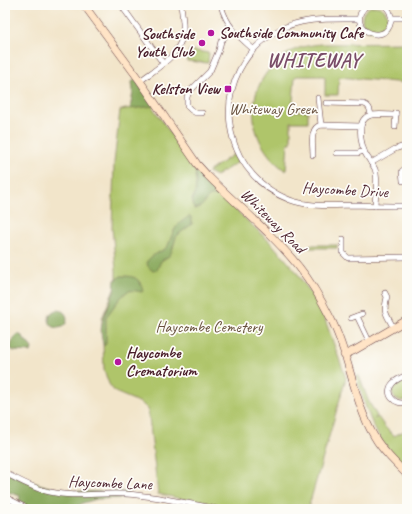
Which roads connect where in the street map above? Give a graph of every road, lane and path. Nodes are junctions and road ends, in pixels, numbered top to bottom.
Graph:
1 (84, 5) edge
2 (121, 5) edge
3 (181, 5) edge
4 (221, 5) edge
5 (367, 5) edge
6 (384, 5) edge
7 (392, 18) junction
8 (407, 18) edge
9 (359, 19) junction
10 (232, 29) junction
11 (253, 49) junction
12 (163, 63) junction
13 (140, 80) junction
14 (318, 98) dead end
15 (326, 103) dead end
16 (202, 113) dead end
17 (371, 115) junction
18 (321, 125) junction
19 (361, 126) junction
20 (395, 127) dead end
21 (407, 145) edge
22 (364, 151) junction
23 (313, 155) dead end
24 (340, 155) dead end
25 (371, 163) junction
26 (407, 167) edge
27 (403, 180) dead end
28 (375, 206) junction
29 (407, 206) edge
30 (343, 239) dead end
31 (407, 257) edge
32 (385, 293) dead end
33 (351, 318) dead end
34 (406, 322) edge
35 (393, 328) junction
36 (369, 342) junction
37 (344, 355) junction
38 (407, 374) edge
39 (407, 402) edge
40 (5, 472) edge
41 (407, 475) edge
42 (5, 497) edge
43 (28, 509) edge
44 (217, 509) edge

1 - 13 street, Whiteway Road
2 - 12 street
3 - 12 street
4 - 10 street
5 - 9 street
6 - 7 street
7 - 8 street
7 - 9 street
9 - 11 street, Haycombe Drive
10 - 11 street
10 - 16 street
11 - 28 street, Haycombe Drive
12 - 13 street
13 - 37 street, Whiteway Road
14 - 18 street
15 - 17 street
17 - 19 street
17 - 20 street
18 - 19 street
18 - 23 street
19 - 22 street
21 - 25 street
22 - 24 street
22 - 25 street
25 - 28 street
26 - 27 street
28 - 29 street, Haycombe Drive
30 - 31 street
32 - 35 street
33 - 36 street
34 - 35 street
35 - 36 street
36 - 37 street
37 - 41 street, Whiteway Road
38 - 39 street
40 - 44 street, Haycombe Lane
42 - 43 street

